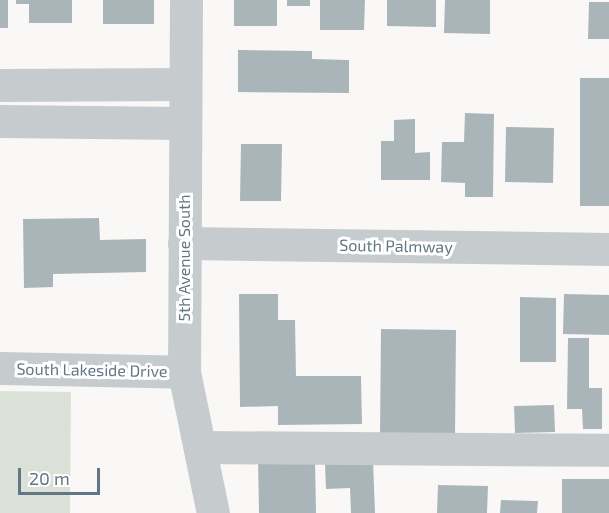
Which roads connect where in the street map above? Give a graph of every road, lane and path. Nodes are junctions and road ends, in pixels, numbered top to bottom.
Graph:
1 (186, 0) edge
2 (184, 84) junction
3 (0, 85) edge
4 (0, 122) edge
5 (184, 123) junction
6 (183, 243) junction
7 (609, 249) edge
8 (0, 368) edge
9 (184, 372) junction
10 (200, 447) junction
11 (609, 450) edge
12 (213, 513) edge

1 - 2 street, 5th Avenue South
2 - 3 street
2 - 5 street, 5th Avenue South
4 - 5 street
5 - 6 street, 5th Avenue South
6 - 7 street, South Palmway
6 - 9 street, 5th Avenue South
8 - 9 street, South Lakeside Drive
9 - 10 street, 5th Avenue South
10 - 11 street
10 - 12 street, 5th Avenue South

